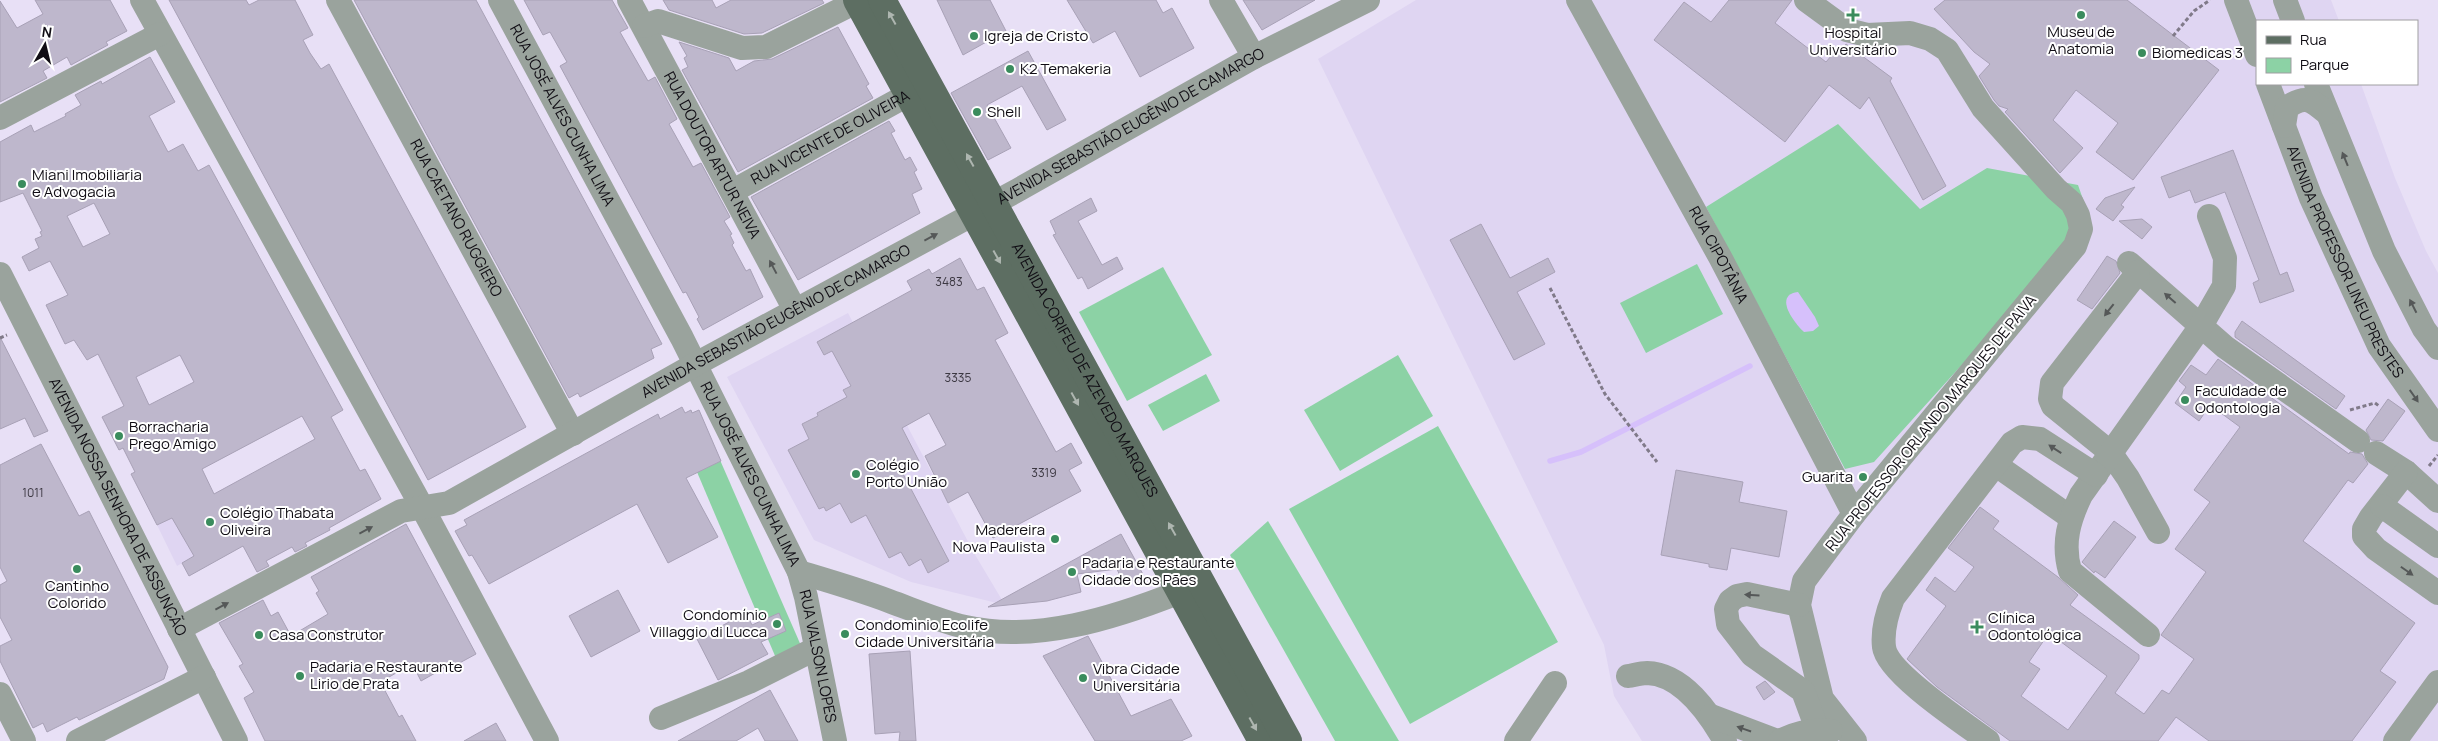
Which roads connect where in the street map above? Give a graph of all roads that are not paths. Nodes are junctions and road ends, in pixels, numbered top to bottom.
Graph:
1 (142, 0) edge
2 (338, 0) edge
3 (500, 0) edge
4 (629, 0) edge
5 (864, 0) edge
6 (1221, 0) edge
7 (1368, 0) edge
8 (1578, 0) edge
9 (1806, 0) edge
10 (2236, 0) edge
11 (2285, 0) edge
12 (2293, 20) edge
13 (644, 26) junction
14 (160, 34) junction
15 (2256, 52) edge
16 (1254, 58) junction
17 (2268, 85) edge
18 (2316, 85) edge
19 (918, 89) junction
20 (2326, 113) junction
21 (0, 118) edge
22 (2284, 126) junction
23 (733, 191) junction
24 (984, 209) junction
25 (2209, 216) dead end
26 (0, 274) edge
27 (795, 310) junction
28 (2201, 326) junction
29 (2438, 348) edge
30 (696, 364) junction
31 (2438, 430) edge
32 (573, 434) junction
33 (2110, 452) junction
34 (1996, 465) junction
35 (2406, 472) junction
36 (2096, 475) junction
37 (2438, 500) edge
38 (2382, 506) junction
39 (422, 507) junction
40 (1854, 514) junction
41 (2070, 517) junction
42 (2158, 532) dead end
43 (2438, 546) edge
44 (799, 572) junction
45 (1180, 592) junction
46 (2438, 593) edge
47 (1799, 605) junction
48 (179, 629) junction
49 (2148, 635) dead end
50 (815, 649) junction
51 (1814, 668) junction
52 (1628, 676) dead end
53 (204, 677) junction
54 (1788, 680) junction
55 (1554, 683) dead end
56 (2435, 691) edge
57 (1263, 695) junction
58 (3, 704) edge
59 (1711, 716) junction
60 (661, 718) dead end
61 (1817, 729) junction
62 (24, 741) edge
63 (78, 741) edge
64 (236, 741) edge
65 (547, 741) edge
66 (835, 741) edge
67 (1262, 741) edge
68 (1288, 741) edge
69 (1516, 741) edge
70 (1724, 741) edge
71 (1779, 741) edge
72 (1856, 741) edge
73 (1988, 741) edge
74 (2395, 741) edge

1 - 14 street
2 - 32 street, RUA CAETANO RUGGIERO
3 - 30 street, RUA JOSÉ ALVES CUNHA LIMA
4 - 13 street, RUA DOUTOR ARTUR NEIVA
5 - 13 street
5 - 19 main road, AVENIDA CORIFEU DE AZEVEDO MARQUES
6 - 16 street
7 - 16 street, AVENIDA SEBASTIÃO EUGÊNIO DE CAMARGO
8 - 40 street, RUA CIPOTÂNIA
9 - 40 street, RUA PROFESSOR ORLANDO MARQUES DE PAIVA
10 - 15 street
11 - 12 street
13 - 23 street, RUA DOUTOR ARTUR NEIVA
14 - 21 street
14 - 39 street
16 - 24 street, AVENIDA SEBASTIÃO EUGÊNIO DE CAMARGO
17 - 22 street, AVENIDA PROFESSOR LINEU PRESTES
18 - 20 street
19 - 23 street, RUA VICENTE DE OLIVEIRA
19 - 24 main road, AVENIDA CORIFEU DE AZEVEDO MARQUES
20 - 22 street
29 -> 20 street
22 -> 31 street, AVENIDA PROFESSOR LINEU PRESTES
27 -> 23 street, RUA DOUTOR ARTUR NEIVA
27 -> 24 street, AVENIDA SEBASTIÃO EUGÊNIO DE CAMARGO
24 -> 45 main road, AVENIDA CORIFEU DE AZEVEDO MARQUES
57 -> 24 main road, AVENIDA CORIFEU DE AZEVEDO MARQUES
25 - 28 street
26 - 48 street, AVENIDA NOSSA SENHORA DE ASSUNÇÃO
27 - 30 street, AVENIDA SEBASTIÃO EUGÊNIO DE CAMARGO
28 - 33 street
28 -> 33 street
28 - 35 street
30 - 32 street, AVENIDA SEBASTIÃO EUGÊNIO DE CAMARGO
30 - 44 street, RUA JOSÉ ALVES CUNHA LIMA
32 - 39 street, AVENIDA SEBASTIÃO EUGÊNIO DE CAMARGO
33 - 36 street
33 - 42 street
36 -> 34 street
34 - 41 street
34 - 73 street
35 - 37 street
35 - 38 street
36 - 41 street
38 - 43 street
38 -> 46 street
48 -> 39 street, AVENIDA SEBASTIÃO EUGÊNIO DE CAMARGO
39 - 65 street
40 - 47 street, RUA PROFESSOR ORLANDO MARQUES DE PAIVA
41 - 49 street
44 - 45 street, RUA JOSÉ ALVES CUNHA LIMA
44 - 50 street, RUA VALSON LOPES
45 - 57 main road
45 -> 67 main road, AVENIDA CORIFEU DE AZEVEDO MARQUES
47 - 51 street
47 -> 54 street
48 - 53 street, AVENIDA NOSSA SENHORA DE ASSUNÇÃO
50 - 60 street
50 - 66 street, RUA VALSON LOPES
51 - 54 street
51 - 72 street
52 - 59 street
53 - 63 street
53 - 64 street, AVENIDA NOSSA SENHORA DE ASSUNÇÃO
54 - 61 street
55 - 69 street
56 - 74 street
57 - 68 main road, AVENIDA CORIFEU DE AZEVEDO MARQUES
58 - 62 street
59 - 70 street
71 -> 59 street
61 - 71 street
61 - 72 street

